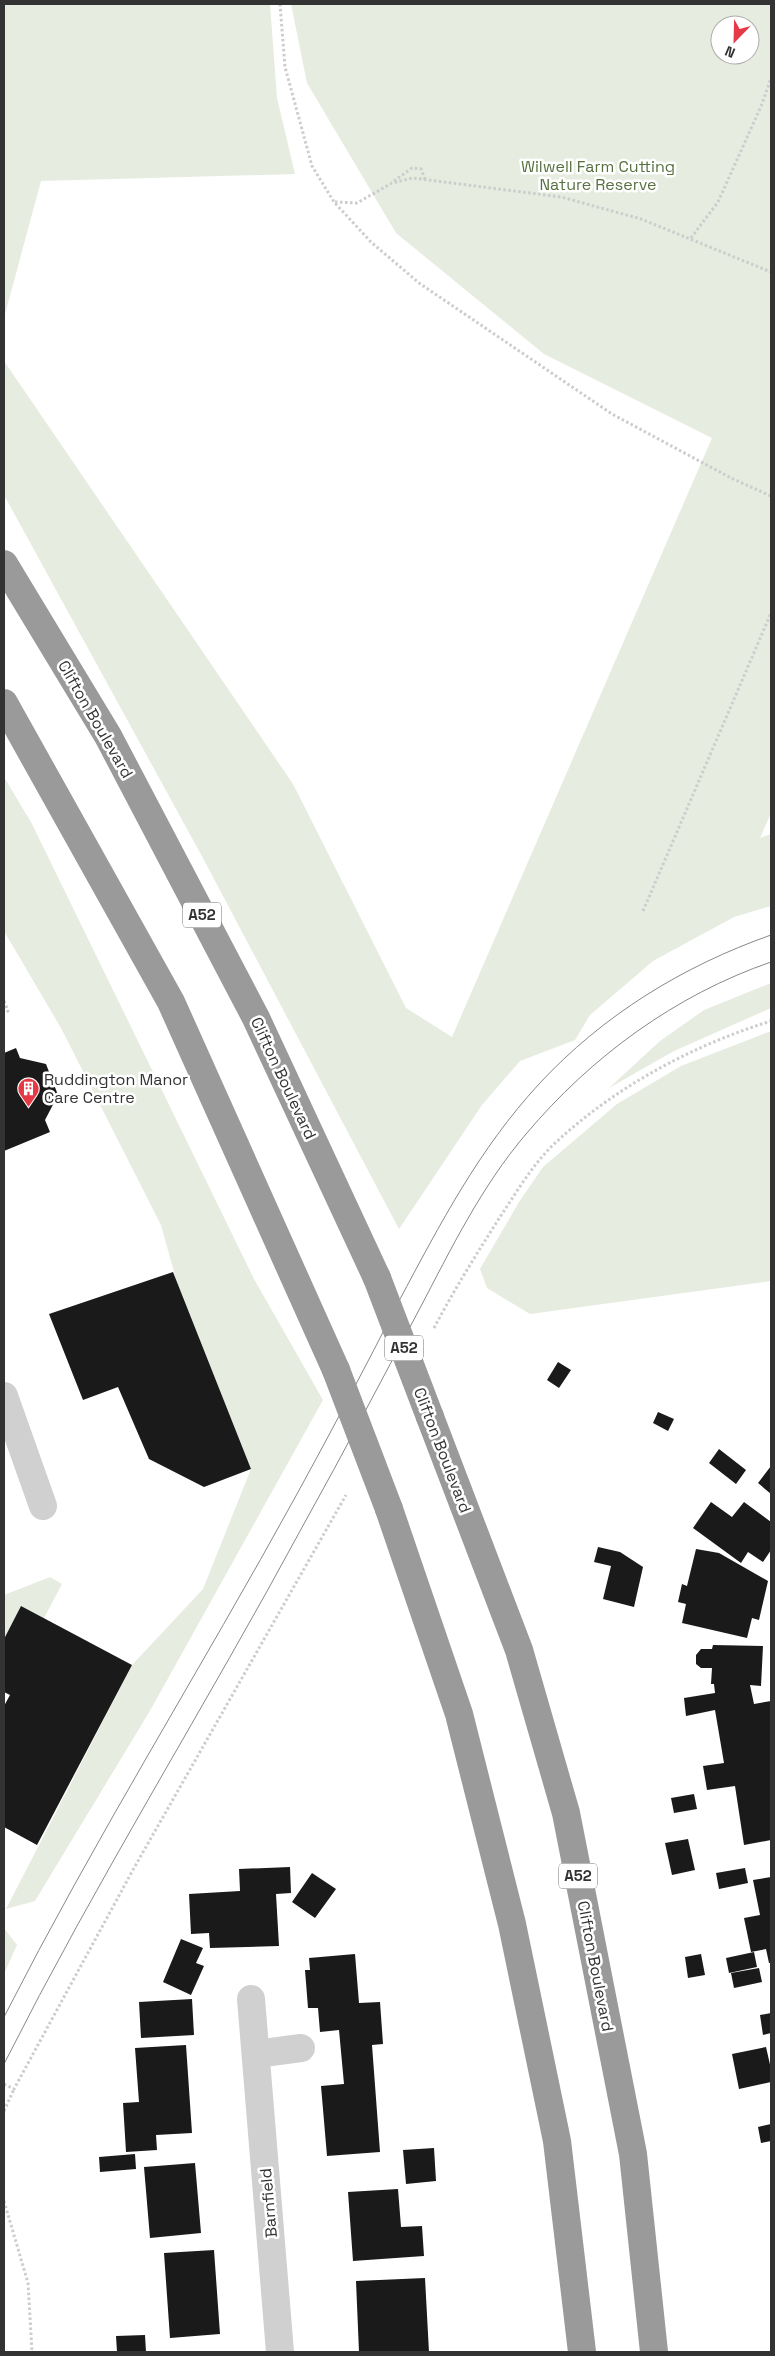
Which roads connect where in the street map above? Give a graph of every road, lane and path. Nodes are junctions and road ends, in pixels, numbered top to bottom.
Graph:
1 (280, 4) edge
2 (771, 78) edge
3 (425, 179) junction
4 (392, 183) junction
5 (334, 202) junction
6 (691, 238) junction
7 (771, 272) edge
8 (771, 496) edge
9 (4, 564) edge
10 (771, 613) edge
11 (4, 703) edge
12 (642, 911) dead end
13 (4, 1001) edge
14 (4, 1013) edge
15 (771, 1022) edge
16 (439, 1317) dead end
17 (4, 1396) edge
18 (43, 1506) dead end
19 (314, 1554) dead end
20 (251, 1999) dead end
21 (301, 2048) dead end
22 (256, 2054) junction
23 (4, 2084) edge
24 (14, 2089) junction
25 (4, 2110) edge
26 (4, 2201) edge
27 (32, 2352) edge
28 (280, 2352) edge
29 (582, 2352) edge
30 (654, 2352) edge

1 - 5 path
2 - 6 path
3 - 4 path
3 - 4 path
3 - 6 path
4 - 5 path
5 - 8 path
6 - 7 path
9 - 30 highway, Clifton Boulevard / A52, bridge
10 - 12 path
11 - 29 highway, bridge
13 - 14 path
15 - 16 path
17 - 18 street
19 - 24 path
20 - 22 street, Barnfield
21 - 22 street
22 - 28 street, Barnfield
23 - 24 path
24 - 25 path
26 - 27 path

